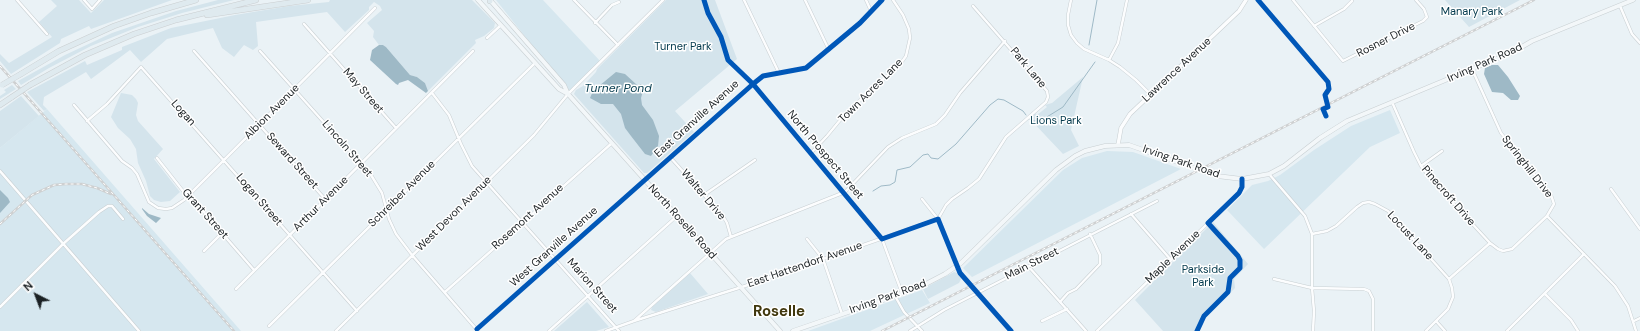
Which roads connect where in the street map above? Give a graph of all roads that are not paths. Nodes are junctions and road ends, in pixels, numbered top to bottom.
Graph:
1 (17, 0) edge
2 (84, 0) edge
3 (100, 0) edge
4 (196, 0) edge
5 (256, 0) edge
6 (308, 0) edge
7 (478, 0) edge
8 (490, 0) edge
9 (574, 0) edge
10 (663, 0) edge
11 (744, 0) edge
12 (805, 0) edge
13 (866, 0) edge
14 (882, 0) edge
15 (893, 0) edge
16 (1071, 0) edge
17 (1127, 0) edge
18 (1246, 0) edge
19 (1258, 0) edge
20 (1293, 0) edge
21 (1416, 0) edge
22 (1633, 0) edge
23 (1352, 1) dead end
24 (619, 2) dead end
25 (973, 6) dead end
26 (1620, 6) junction
27 (375, 8) dead end
28 (871, 11) junction
29 (190, 17) junction
30 (595, 23) junction
31 (304, 24) dead end
32 (501, 25) junction
33 (1314, 26) junction
34 (47, 34) dead end
35 (487, 38) dead end
36 (1005, 42) junction
37 (1640, 42) edge
38 (618, 45) junction
39 (829, 50) junction
40 (194, 51) dead end
41 (260, 51) dead end
42 (473, 51) dead end
43 (330, 54) junction
44 (1109, 60) junction
45 (535, 62) junction
46 (1472, 69) junction
47 (778, 73) junction
48 (753, 84) junction
49 (1, 86) edge
50 (295, 89) junction
51 (432, 93) junction
52 (568, 94) junction
53 (1150, 94) junction
54 (1325, 95) dead end
55 (1392, 102) junction
56 (0, 105) edge
57 (74, 105) dead end
58 (87, 121) junction
59 (259, 124) junction
60 (396, 128) junction
61 (458, 137) junction
62 (612, 143) junction
63 (1118, 145) junction
64 (1442, 151) dead end
65 (811, 152) junction
66 (670, 157) junction
67 (157, 158) dead end
68 (224, 160) junction
69 (755, 160) dead end
70 (361, 164) junction
71 (1421, 166) junction
72 (0, 172) edge
73 (1269, 174) junction
74 (644, 180) junction
75 (1242, 180) junction
76 (486, 182) junction
77 (1611, 189) dead end
78 (845, 192) junction
79 (189, 195) junction
80 (704, 195) junction
81 (326, 199) junction
82 (922, 199) dead end
83 (1157, 201) dead end
84 (387, 209) junction
85 (1131, 214) junction
86 (677, 216) junction
87 (1547, 216) junction
88 (123, 219) dead end
89 (938, 219) junction
90 (522, 222) junction
91 (1640, 229) edge
92 (222, 233) junction
93 (1090, 234) junction
94 (1312, 234) junction
95 (290, 235) junction
96 (731, 237) junction
97 (806, 239) dead end
98 (882, 239) junction
99 (1490, 243) junction
100 (63, 244) junction
101 (204, 251) dead end
102 (710, 253) junction
103 (1584, 254) junction
104 (412, 255) junction
105 (555, 259) junction
106 (823, 259) junction
107 (1171, 260) junction
108 (956, 266) junction
109 (1028, 266) junction
110 (254, 270) junction
111 (323, 273) junction
112 (1274, 279) dead end
113 (1449, 279) junction
114 (236, 288) dead end
115 (741, 288) junction
116 (1312, 288) junction
117 (445, 292) junction
118 (903, 293) junction
119 (977, 293) junction
120 (1545, 294) junction
121 (588, 296) junction
122 (894, 296) junction
123 (1060, 302) junction
124 (0, 307) edge
125 (1067, 309) junction
126 (357, 310) junction
127 (842, 314) junction
128 (1640, 318) edge
129 (634, 321) junction
130 (1436, 321) junction
131 (1634, 321) junction
132 (1042, 322) dead end
133 (270, 326) dead end
134 (917, 327) junction
135 (616, 328) junction
136 (478, 330) edge
137 (139, 331) edge
138 (336, 331) edge
139 (549, 331) edge
140 (606, 331) edge
141 (619, 331) edge
142 (780, 331) edge
143 (793, 331) edge
144 (910, 331) edge
145 (922, 331) edge
146 (1011, 331) edge
147 (1086, 331) edge
148 (1097, 331) edge
149 (1312, 331) edge
150 (1373, 331) edge
151 (1426, 331) edge
152 (1445, 331) edge
153 (1507, 331) edge
154 (1578, 331) edge
155 (1636, 331) edge

1 - 34 street
2 - 3 street
4 - 49 highway, bridge
5 - 29 highway
6 - 29 highway
7 - 32 main road, North Roselle Road
8 - 52 main road, North Roselle Road
9 - 30 street
10 - 38 street, West Devon Avenue
11 - 47 street
12 - 39 street
13 - 28 street
14 - 28 street, East Granville Avenue
15 - 65 street, Town Acres Lane
16 - 44 street
17 - 44 street
18 - 53 street, Lawrence Avenue
19 - 54 street
20 - 33 street
21 - 33 street, Rosner Drive
22 - 26 main road, Irving Park Road
23 - 33 street
24 - 30 street
25 - 36 street, Park Lane
26 - 37 street
26 - 46 main road, Irving Park Road
27 - 43 street, Albion Avenue
28 - 39 street, East Granville Avenue
29 - 56 highway, bridge
30 - 38 street
31 - 43 street, May Street
32 - 35 street
32 - 45 main road, North Roselle Road
36 - 78 street
36 - 89 street, Park Lane
38 - 52 street, West Devon Avenue
39 - 47 street, East Granville Avenue
40 - 59 street, Seward Street
41 - 50 street, Lincoln Street
42 - 51 street, Arthur Avenue
43 - 50 street, Albion Avenue
43 - 60 street, May Street
44 - 53 street
45 - 52 main road, North Roselle Road
45 - 61 street, Schreiber Avenue
46 - 55 main road, Irving Park Road
46 - 87 street, Springhill Drive
47 - 48 street, East Granville Avenue
48 - 65 street, North Prospect Street
48 - 66 street, East Granville Avenue
50 - 59 street, Albion Avenue
50 - 70 street, Lincoln Street
51 - 60 street, Arthur Avenue
51 - 61 street, Marion Street
52 - 62 main road, North Roselle Road
52 - 76 street, West Devon Avenue
53 - 63 street, Lawrence Avenue
55 - 71 street, Pinecroft Drive
55 - 73 main road, Irving Park Road
57 - 58 street
58 - 68 street, Logan
58 - 79 street, Albion Avenue
59 - 68 street, Albion Avenue
59 - 81 street, Seward Street
60 - 70 street, Arthur Avenue
61 - 76 street, Marion Street
61 - 84 street, Schreiber Avenue
62 - 74 main road, North Roselle Road
62 - 90 street, Rosemont Avenue
63 - 75 main road, Irving Park Road
63 - 108 main road, Irving Park Road
64 - 71 street
65 - 78 street, North Prospect Street
66 - 74 street, East Granville Avenue
66 - 80 street, Walter Drive
67 - 79 street, Grant Street
68 - 79 street, Albion Avenue
68 - 95 street, Logan Street
69 - 80 street
70 - 81 street, Arthur Avenue
70 - 84 street, Lincoln Street
71 - 99 street, Pinecroft Drive
72 - 100 street
73 - 75 main road, Irving Park Road
73 - 94 street
74 - 86 main road, North Roselle Road
74 - 105 street, West Granville Avenue
75 - 107 street, Maple Avenue
76 - 90 street, Marion Street
76 - 104 street, West Devon Avenue
77 - 91 street
78 - 96 street
78 - 98 street, North Prospect Street
79 - 92 street, Grant Street
80 - 96 street, Walter Drive
81 - 95 street, Arthur Avenue
82 - 89 street
83 - 85 street, Main Street
84 - 104 street, Lincoln Street
84 - 111 street, Schreiber Avenue
85 - 93 street, Main Street
85 - 107 street
86 - 102 main road, North Roselle Road
86 - 121 street
87 - 99 street
87 - 103 street, Springhill Drive
88 - 100 street
89 - 98 street, East Hattendorf Avenue
89 - 108 street
90 - 105 street, Marion Street
90 - 117 street, Rosemont Avenue
92 - 101 street
92 - 110 street, Grant Street
93 - 109 street, Main Street
93 - 123 street
94 - 113 street, Locust Lane
94 - 116 street
95 - 110 street, Arthur Avenue
95 - 111 street, Logan Street
96 - 102 street
97 - 106 street
98 - 106 street, East Hattendorf Avenue
98 - 118 street, North Prospect Street
99 - 113 street
100 - 124 street
100 - 137 street
102 - 115 main road, North Roselle Road
102 - 129 street
103 - 120 street
103 - 131 street, Springhill Drive
104 - 117 street, Lincoln Street
104 - 126 street, West Devon Avenue
105 - 121 street, Marion Street
105 - 136 street, West Granville Avenue
106 - 115 street, East Hattendorf Avenue
106 - 127 street
107 - 148 street, Maple Avenue
108 - 118 main road, Irving Park Road
108 - 119 street
109 - 119 street, Main Street
109 - 123 street
110 - 114 street, Arthur Avenue
111 - 126 street, Logan Street
111 - 133 street, Schreiber Avenue
112 - 116 street
113 - 130 street
115 - 129 street, East Hattendorf Avenue
115 - 142 main road, North Roselle Road
116 - 149 street
116 - 150 street
117 - 136 street, Lincoln Street
118 - 122 main road, Irving Park Road
119 - 134 street, Main Street
119 - 146 street
120 - 153 street
120 - 154 street
121 - 135 street, Marion Street
121 - 139 street
122 - 127 main road, Irving Park Road
122 - 134 street
123 - 125 street
125 - 132 street
125 - 147 street
126 - 138 street, West Devon Avenue
127 - 143 main road, Irving Park Road
128 - 131 street
129 - 135 street, East Hattendorf Avenue
130 - 151 street
130 - 152 street
131 - 155 street, Springhill Drive
134 - 144 street, Main Street
134 - 145 street
135 - 140 street, East Hattendorf Avenue
135 - 141 street, Marion Street

